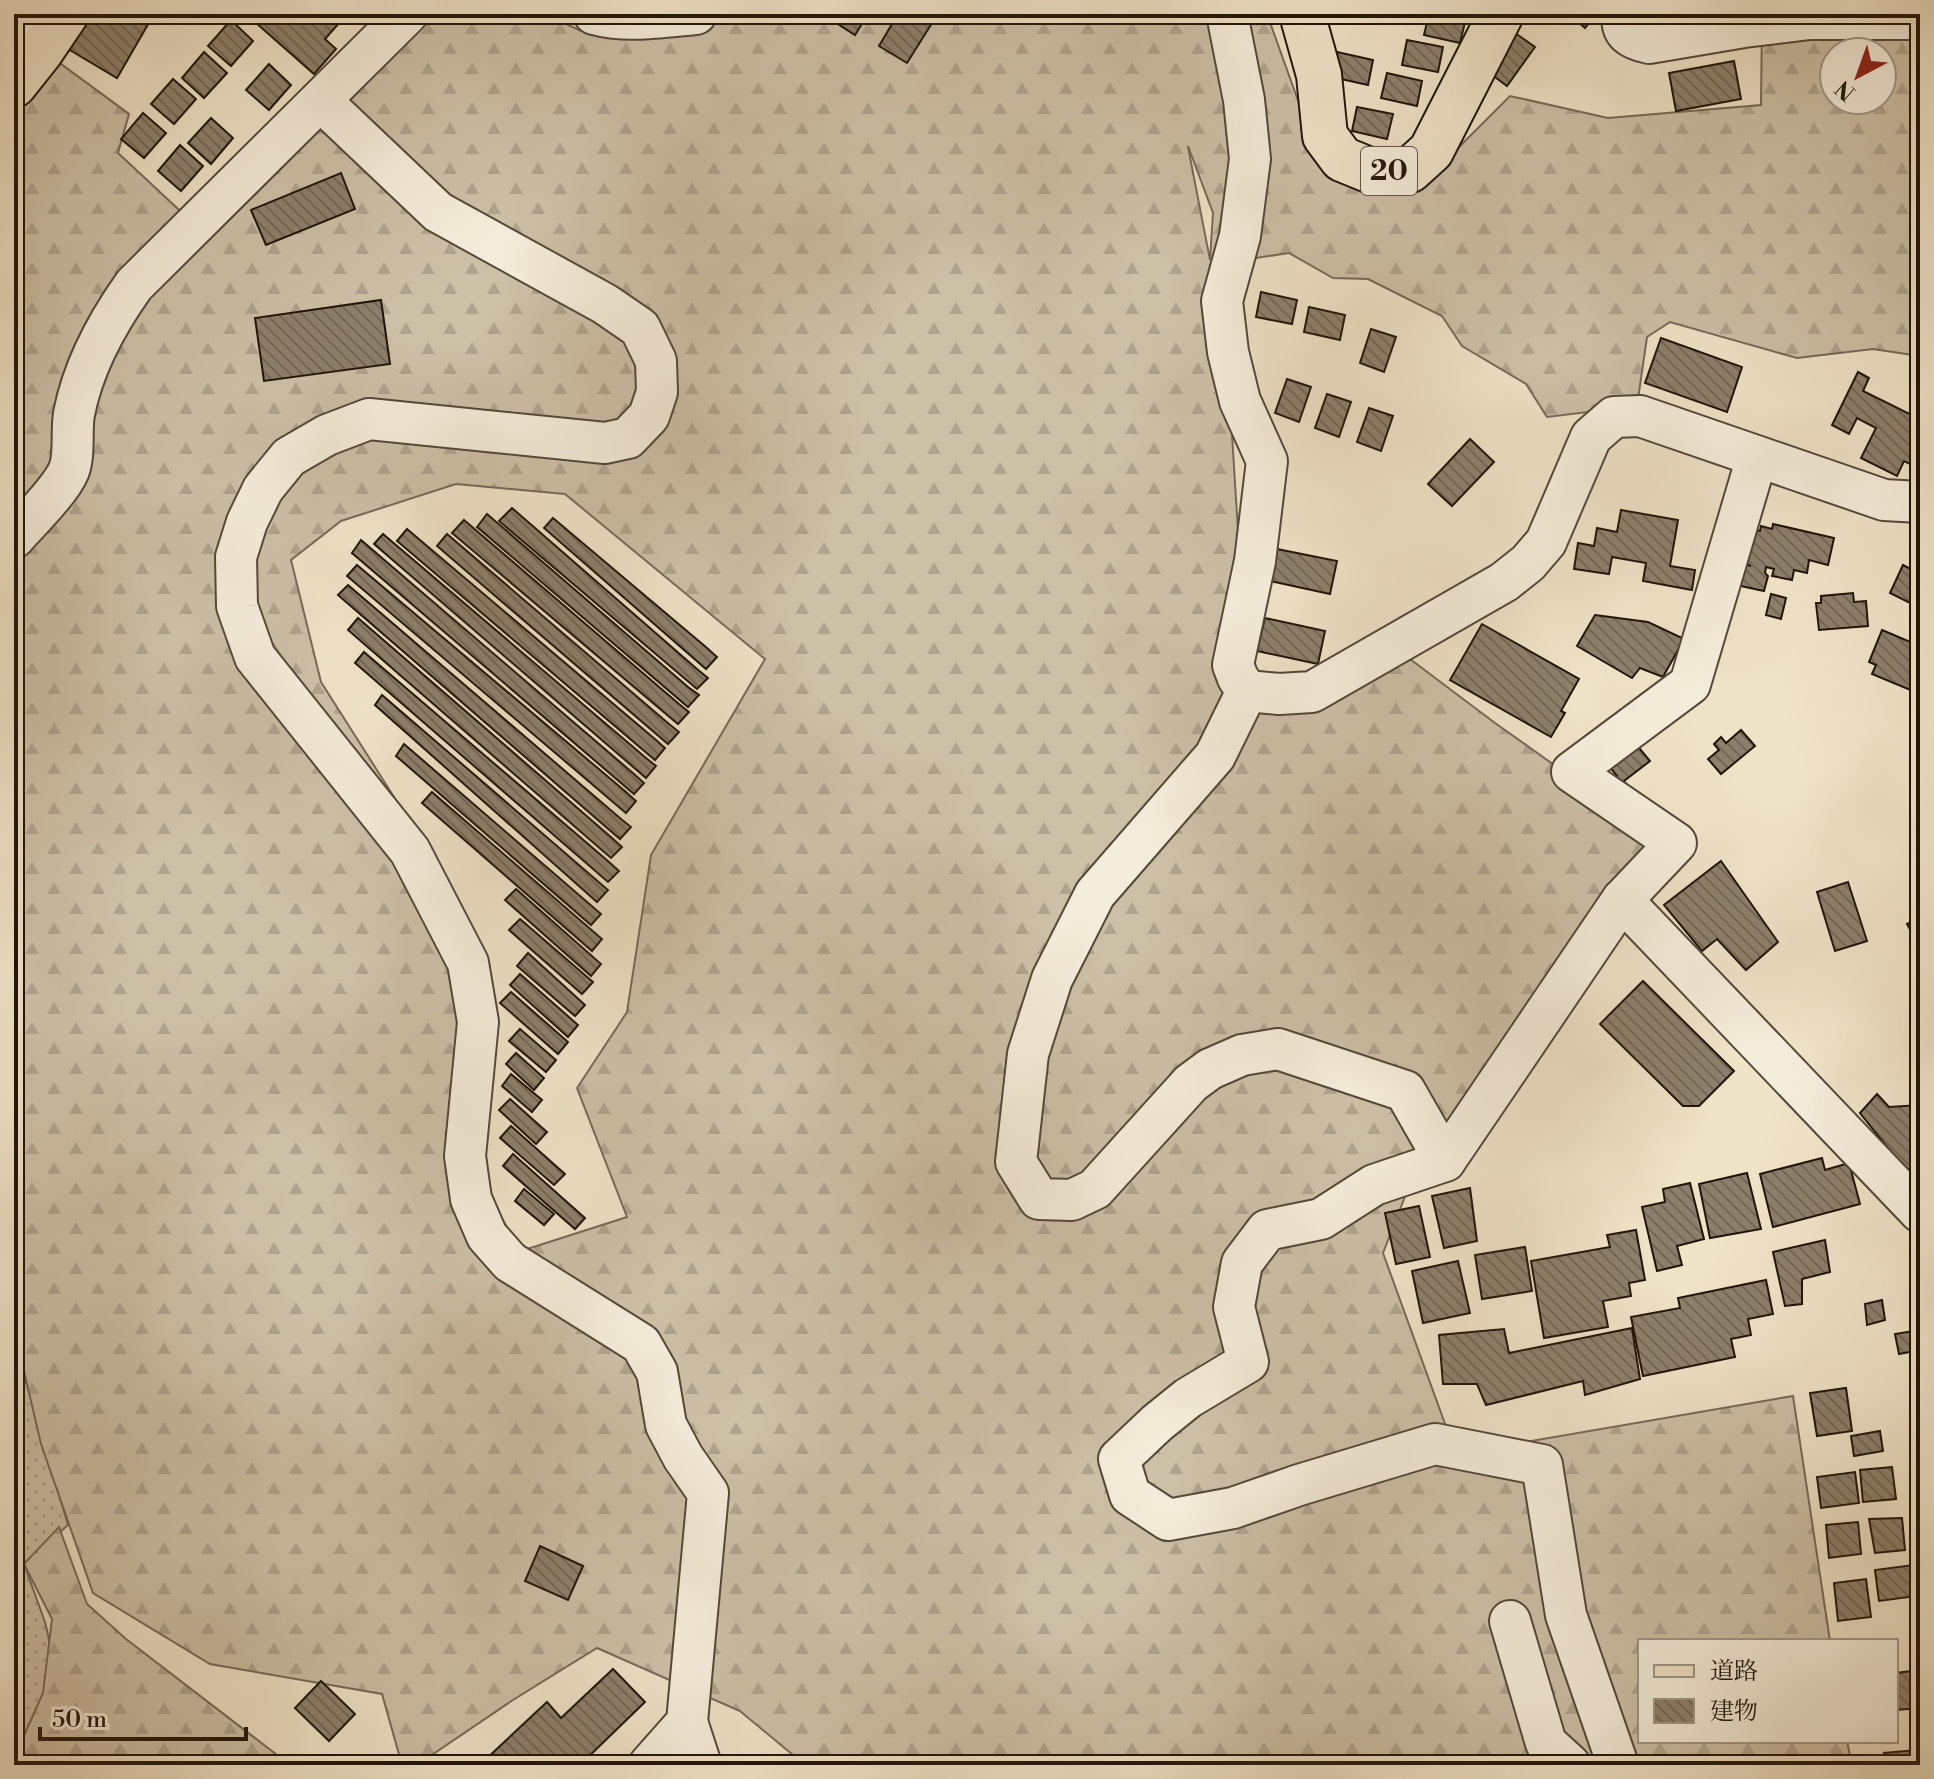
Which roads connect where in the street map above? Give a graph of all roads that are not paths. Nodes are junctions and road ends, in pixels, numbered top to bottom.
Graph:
1 (26, 14) edge
2 (66, 14) edge
3 (407, 14) edge
4 (594, 14) edge
5 (696, 14) edge
6 (1227, 14) edge
7 (1302, 14) edge
8 (1501, 14) edge
9 (1624, 14) edge
10 (1920, 19) edge
11 (14, 24) edge
12 (14, 85) edge
13 (321, 101) junction
14 (1757, 457) junction
15 (1920, 502) edge
16 (14, 538) edge
17 (1247, 691) junction
18 (1622, 900) junction
19 (1445, 1161) junction
20 (1920, 1212) edge
21 (1510, 1621) dead end
22 (687, 1722) junction
23 (649, 1765) edge
24 (701, 1765) edge
25 (1570, 1765) edge
26 (1618, 1765) edge

1 - 11 street
2 - 12 main road
3 - 13 street
4 - 5 street
6 - 17 street
7 - 8 main road, 20
9 - 10 street
13 - 16 street
13 - 22 street
14 - 15 street
14 - 17 street
14 - 18 street
17 - 19 street
18 - 19 street
18 - 20 street
19 - 26 street
21 - 25 street
22 - 23 street
22 - 24 street

